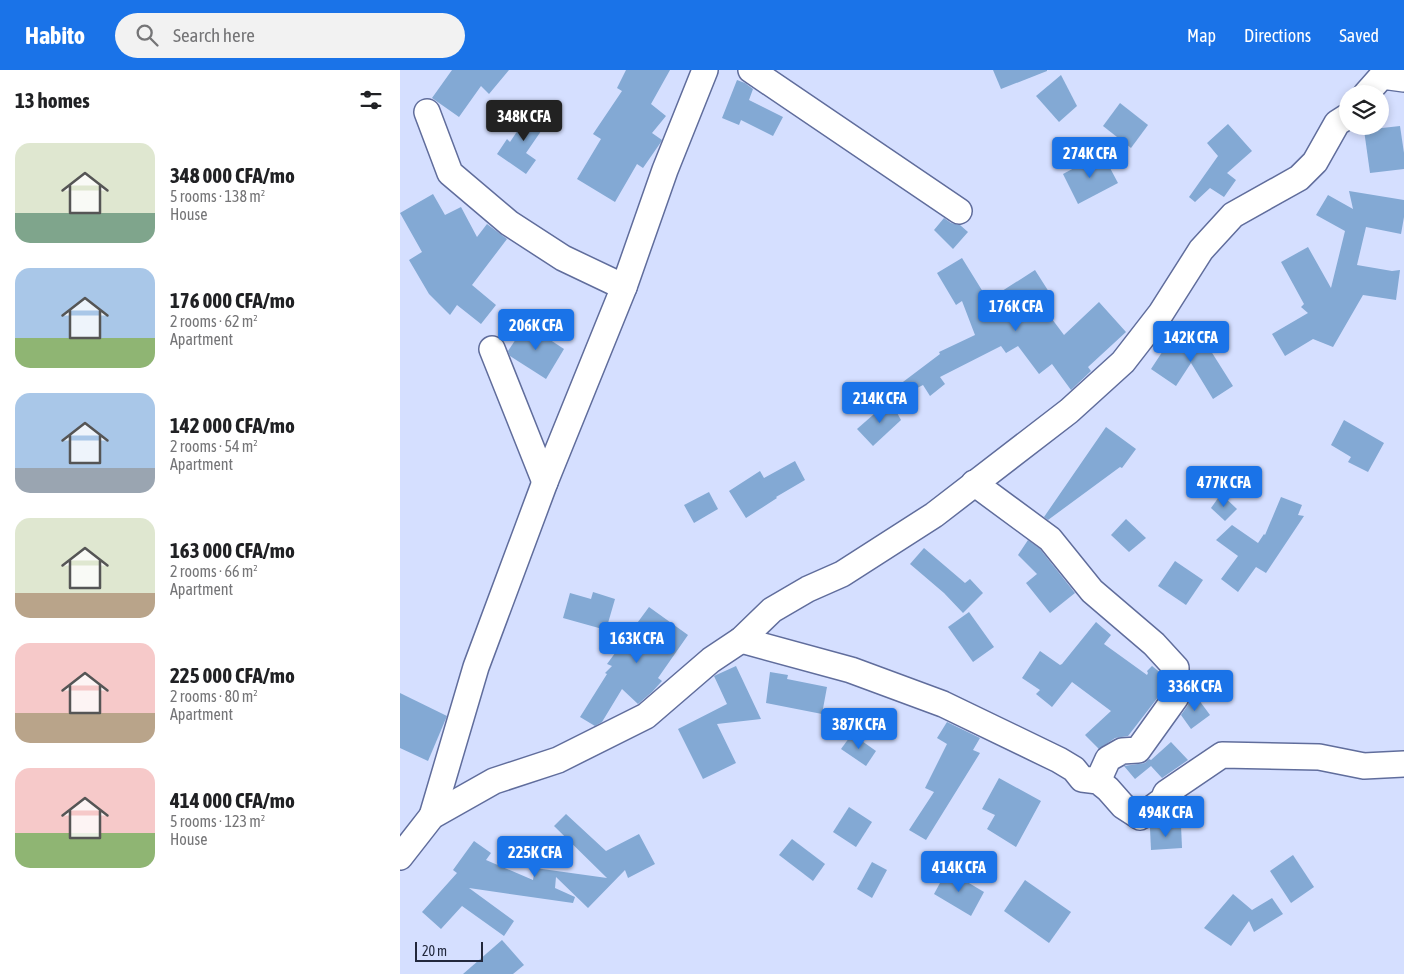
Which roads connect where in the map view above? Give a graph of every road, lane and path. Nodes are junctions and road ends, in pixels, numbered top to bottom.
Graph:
1 (705, 70) edge
2 (751, 70) edge
3 (427, 112) dead end
4 (1339, 122) edge
5 (959, 211) dead end
6 (624, 287) junction
7 (492, 349) dead end
8 (545, 482) junction
9 (974, 483) junction
10 (740, 640) junction
11 (1404, 764) edge
12 (1098, 781) junction
13 (432, 816) junction
14 (400, 857) edge

1 - 6 street
2 - 5 street
3 - 6 street
4 - 9 street
6 - 8 street
7 - 8 street
8 - 13 street
9 - 10 street
9 - 12 street
10 - 12 street
10 - 13 street
11 - 12 street
13 - 14 street

